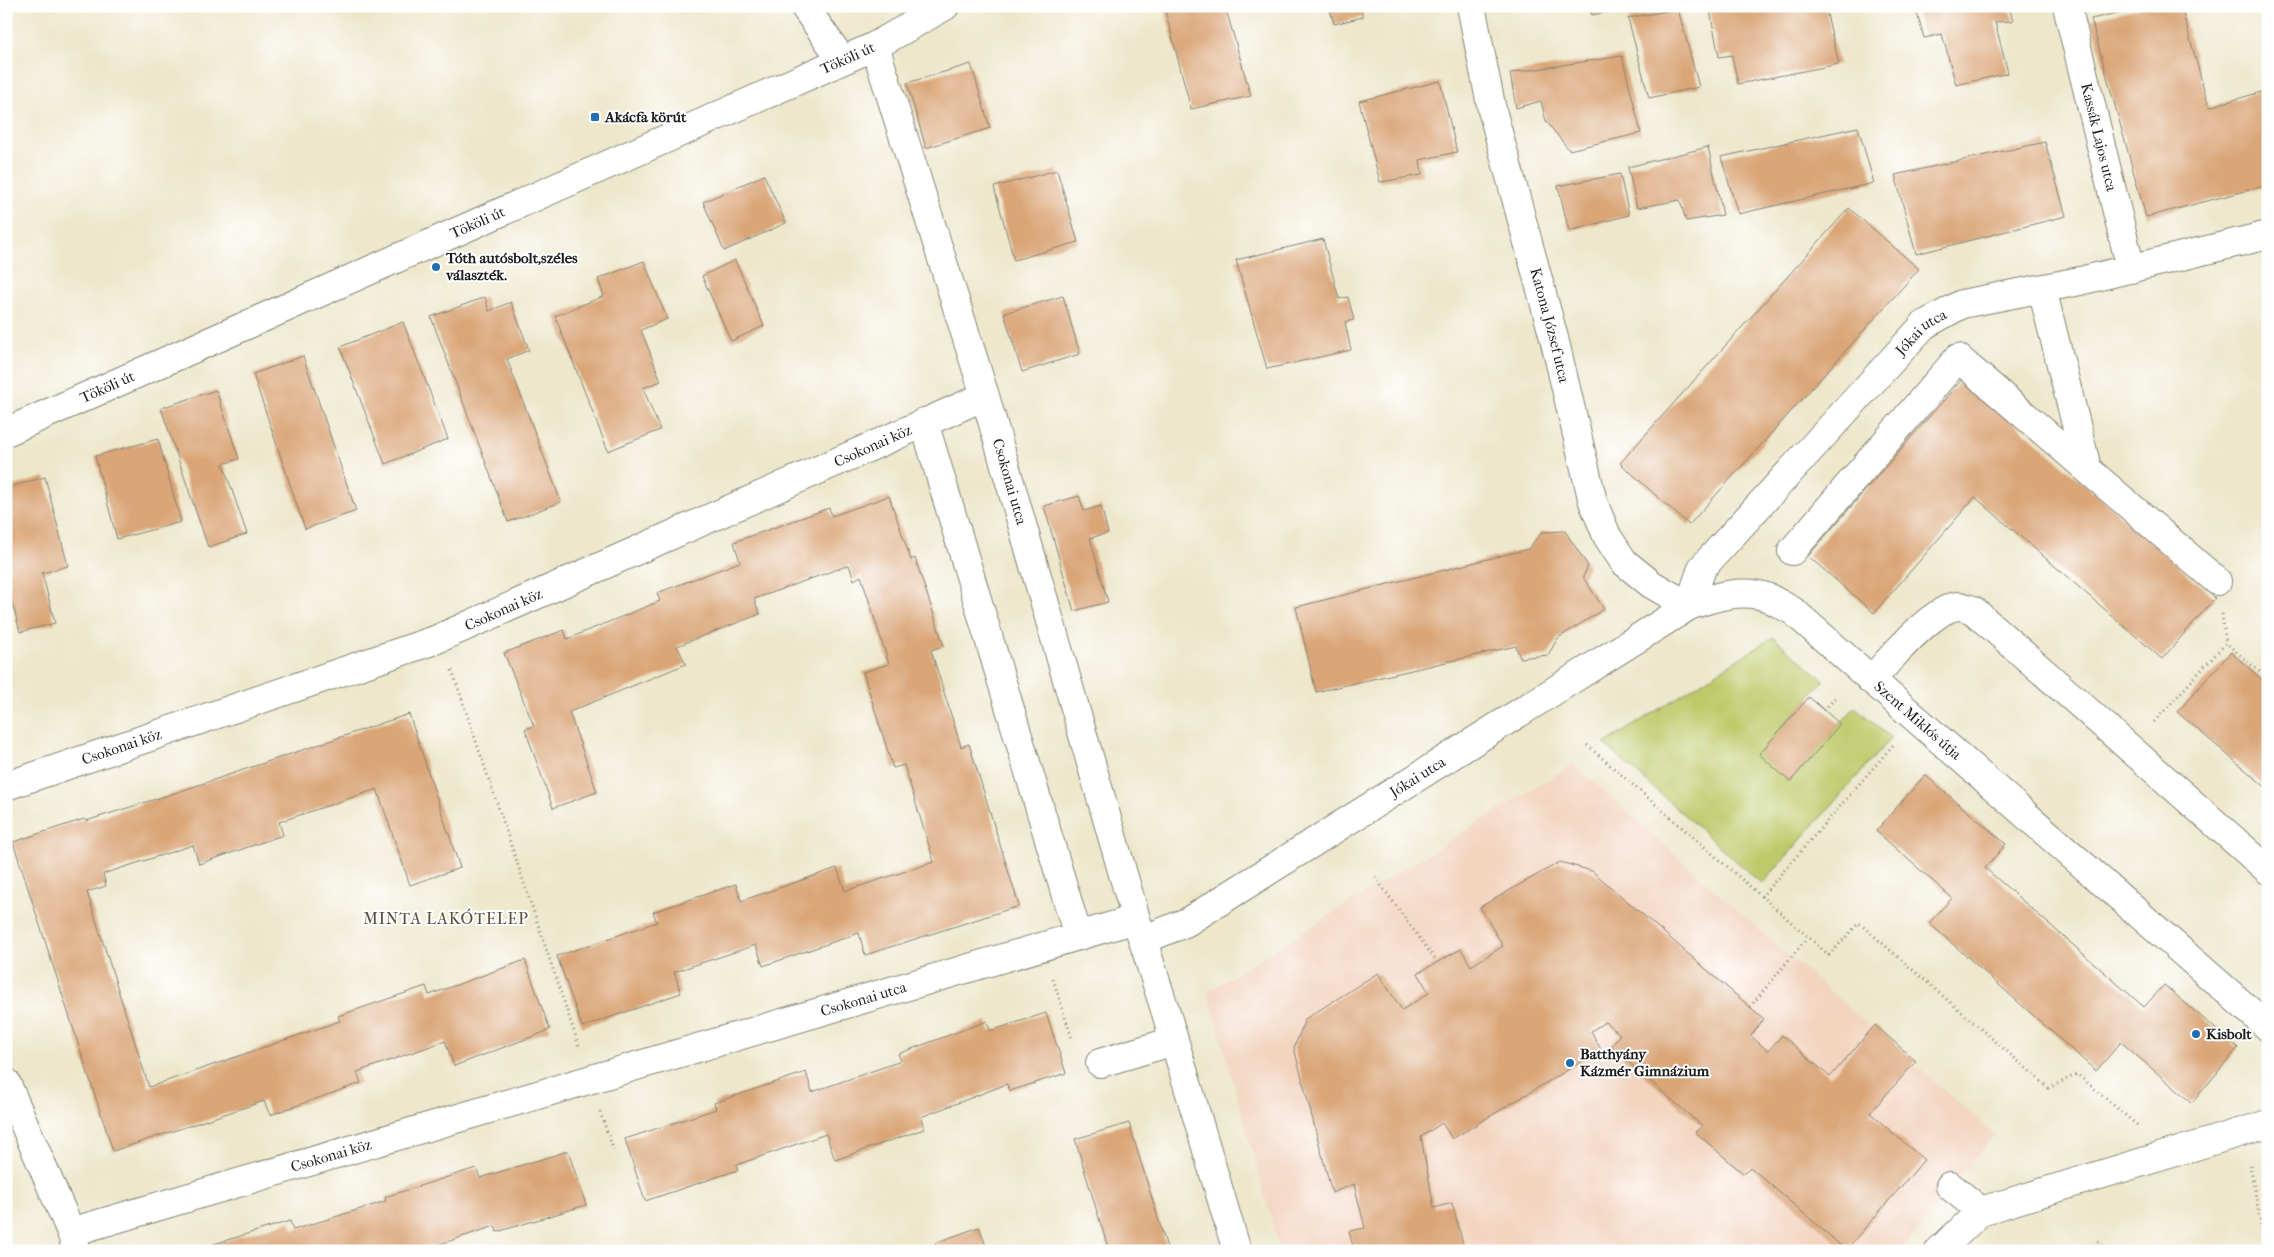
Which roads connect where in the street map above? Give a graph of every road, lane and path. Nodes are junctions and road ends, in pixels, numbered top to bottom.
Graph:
1 (804, 6) edge
2 (945, 6) edge
3 (1471, 6) edge
4 (2067, 6) edge
5 (876, 46) junction
6 (842, 60) junction
7 (2268, 235) edge
8 (2131, 269) junction
9 (2042, 289) junction
10 (985, 396) junction
11 (924, 422) junction
12 (6, 432) edge
13 (2087, 468) junction
14 (1792, 551) dead end
15 (2218, 581) dead end
16 (1689, 606) junction
17 (451, 667) dead end
18 (2268, 679) edge
19 (1871, 680) junction
20 (2154, 723) dead end
21 (1900, 737) dead end
22 (1587, 745) dead end
23 (6, 786) edge
24 (2268, 870) edge
25 (1374, 878) dead end
26 (1761, 897) junction
27 (1139, 929) junction
28 (1078, 936) junction
29 (1807, 938) junction
30 (1437, 962) dead end
31 (1052, 973) dead end
32 (1750, 1007) dead end
33 (2268, 1027) edge
34 (1072, 1038) dead end
35 (1174, 1040) junction
36 (581, 1052) dead end
37 (1100, 1063) dead end
38 (6, 1082) edge
39 (595, 1092) junction
40 (2268, 1124) edge
41 (614, 1151) dead end
42 (2171, 1154) junction
43 (2250, 1164) dead end
44 (1950, 1186) dead end
45 (1981, 1211) junction
46 (74, 1241) edge
47 (2098, 1242) dead end
48 (1237, 1251) edge
49 (1939, 1251) edge
50 (2109, 1251) edge
51 (2266, 1251) edge

1 - 6 street
2 - 5 street, Tököli út
3 - 16 street, Katona József utca
4 - 8 street, Kassák Lajos utca
5 - 6 street, Tököli út
5 - 10 street, Csokonai utca
6 - 12 street, Tököli út
7 - 8 street, Jókai utca
8 - 9 street, Jókai utca
9 - 13 street
9 - 16 street, Jókai utca
10 - 11 street, Csokonai köz
10 - 27 street, Csokonai utca
11 - 23 street, Csokonai köz
11 - 28 street
13 - 14 street
13 - 15 street
16 - 19 street, Jókai utca
16 - 27 street, Jókai utca
17 - 36 path
18 - 20 path
19 - 24 street, Szent Miklós útja
19 - 33 street, Szent Miklós útja
21 - 26 path
22 - 26 path
25 - 30 path
26 - 29 path
27 - 28 street, Csokonai utca
27 - 35 street, Csokonai utca
28 - 39 street, Csokonai utca
29 - 32 path
29 - 42 path
31 - 34 path
35 - 37 street
35 - 48 street, Csokonai utca
38 - 46 street, Csokonai köz
39 - 41 path
39 - 46 street, Csokonai köz
40 - 42 street
42 - 45 street
43 - 51 path
44 - 45 street
45 - 49 street
47 - 50 path

